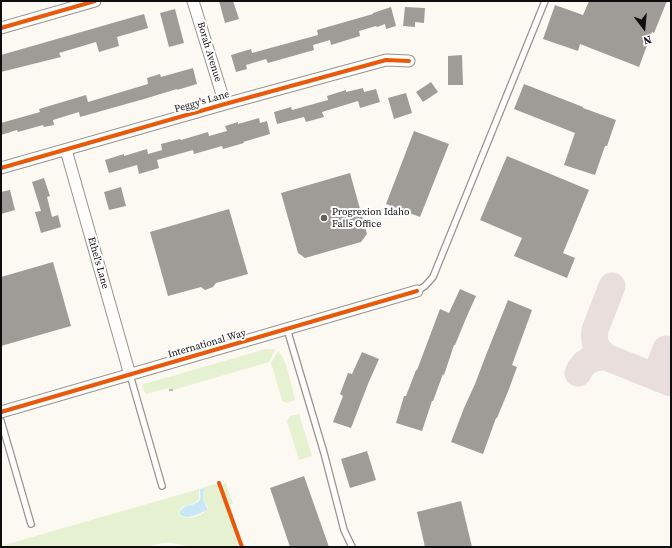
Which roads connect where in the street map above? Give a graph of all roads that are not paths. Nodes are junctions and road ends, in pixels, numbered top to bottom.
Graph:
1 (95, 1) edge
2 (193, 1) edge
3 (545, 1) edge
4 (1, 28) edge
5 (409, 61) dead end
6 (225, 104) junction
7 (66, 150) junction
8 (1, 168) edge
9 (418, 291) joint
10 (287, 329) junction
11 (130, 375) junction
12 (1, 412) edge
13 (1, 421) edge
14 (162, 486) dead end
15 (31, 524) dead end
16 (352, 547) edge

1 - 4 street
2 - 6 street, Borah Avenue
3 - 9 lane
5 - 6 street, Peggy's Lane
6 - 7 street, Peggy's Lane
7 - 8 street, Peggy's Lane
7 - 11 street, Ethel's Lane
9 - 10 street, International Way
10 - 11 street, International Way
10 - 16 lane
11 - 12 street, International Way
11 - 14 lane
13 - 15 lane

